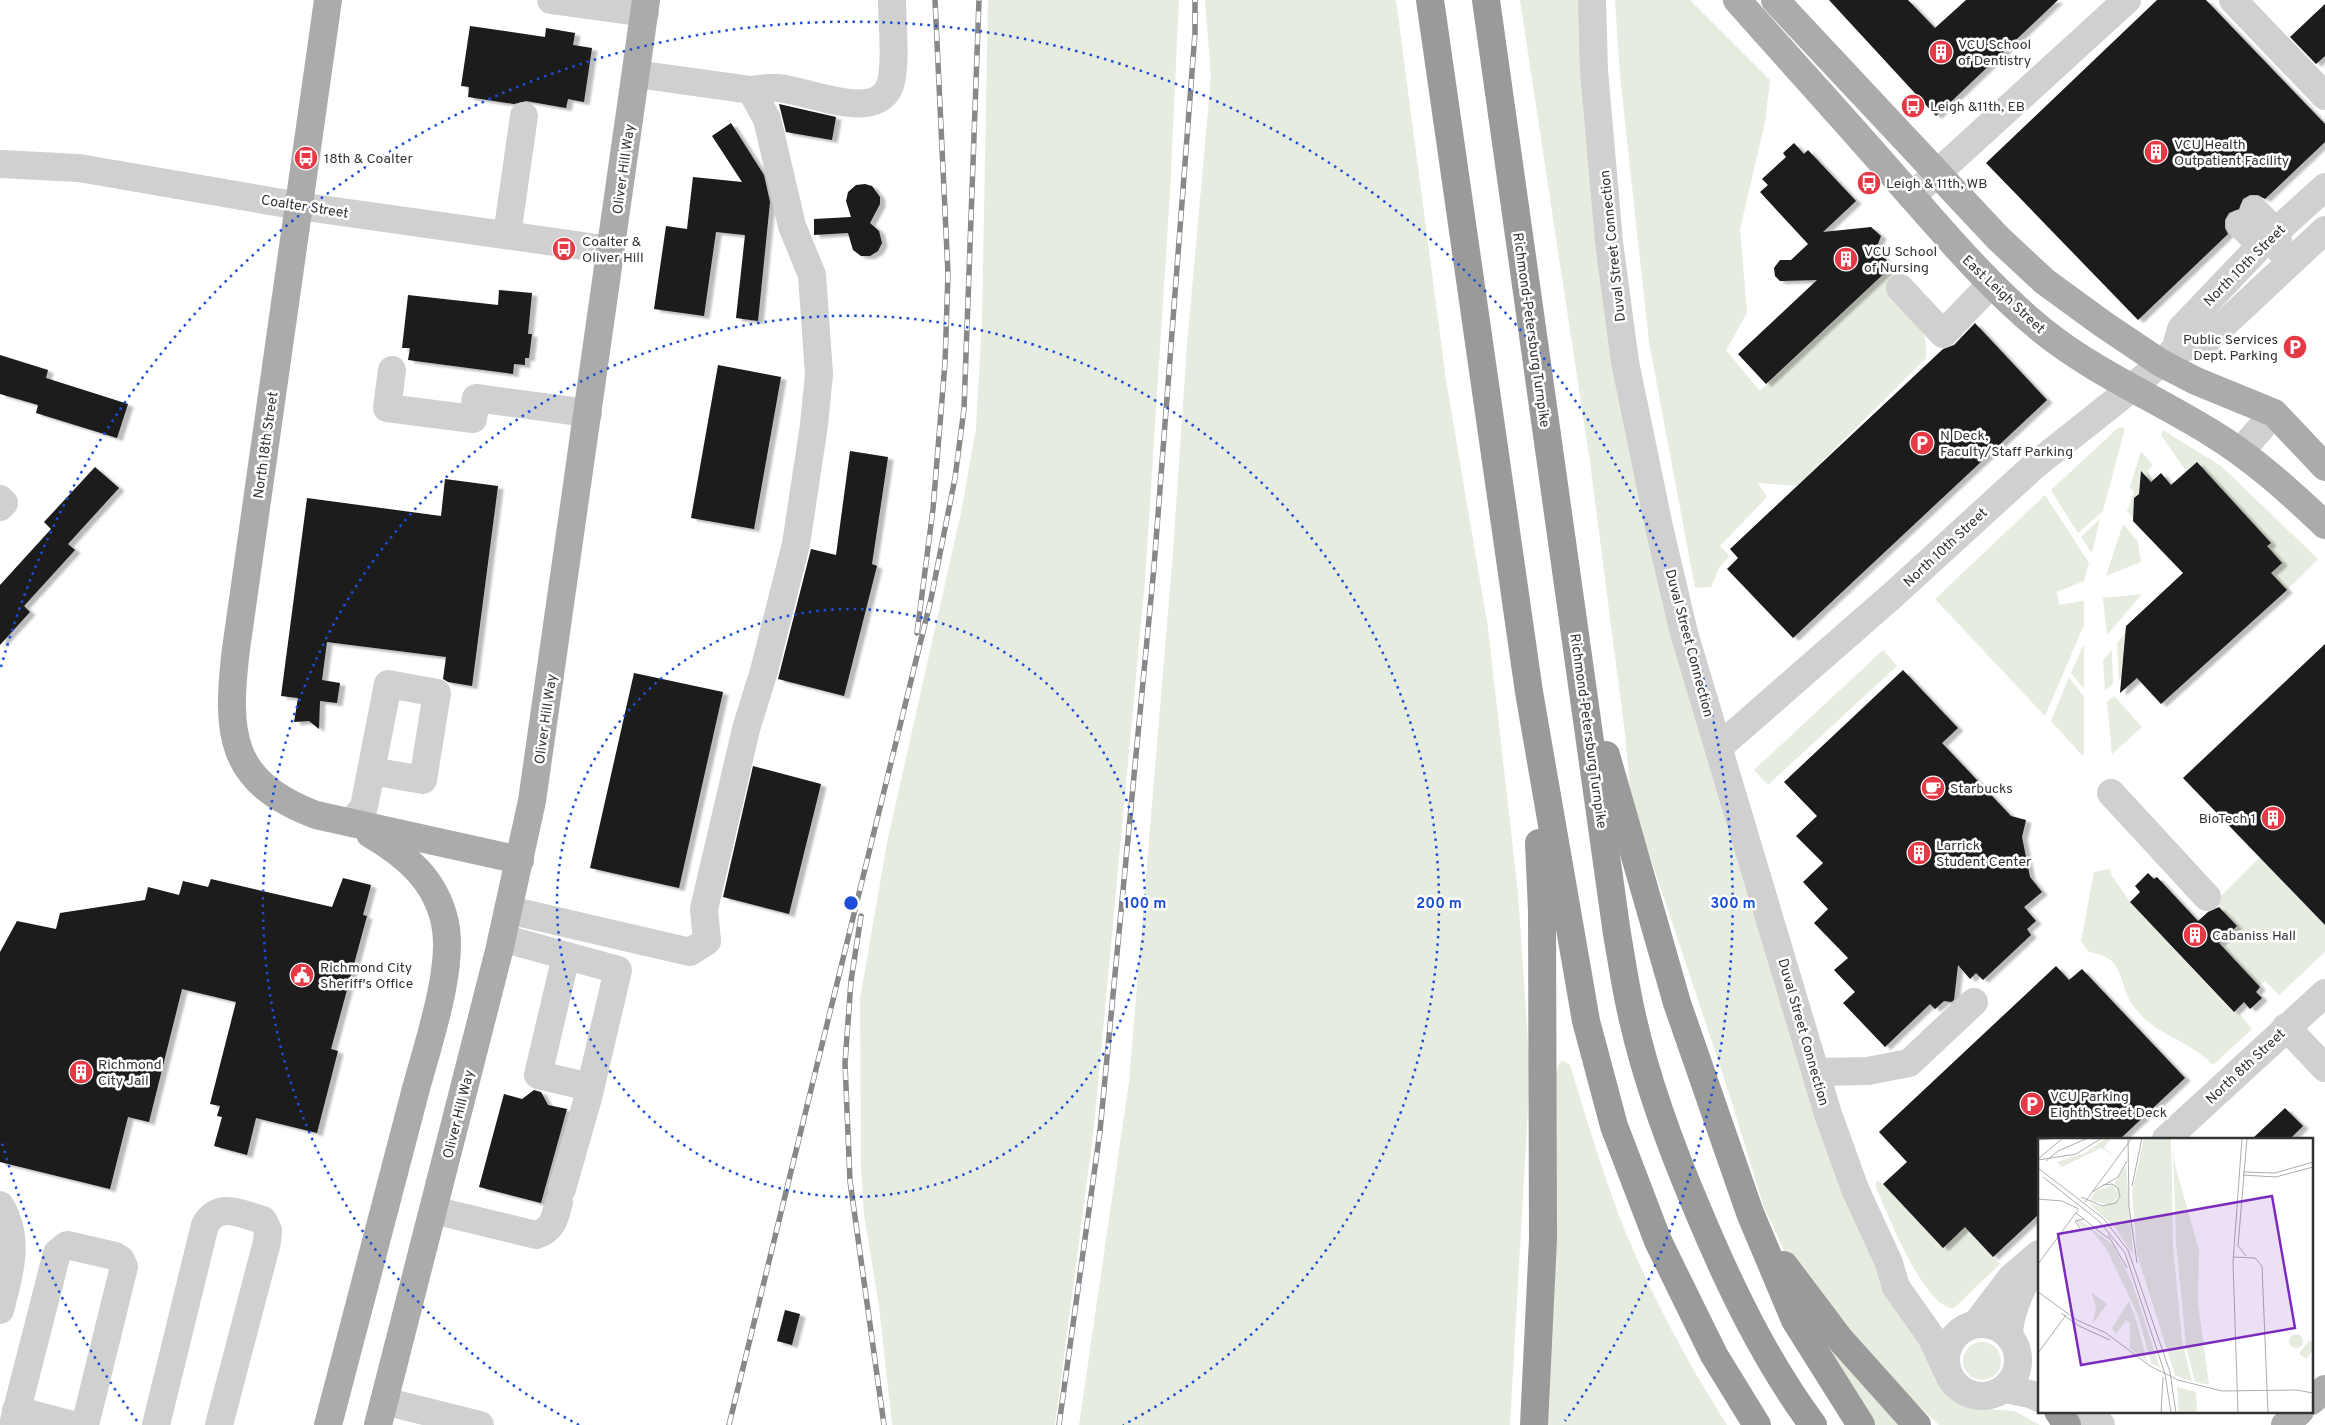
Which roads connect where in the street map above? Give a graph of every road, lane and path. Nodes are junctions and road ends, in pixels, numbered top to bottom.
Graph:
1 (328, 0) edge
2 (551, 0) edge
3 (892, 0) edge
4 (1430, 0) edge
5 (1486, 0) edge
6 (1592, 0) edge
7 (1737, 0) edge
8 (1775, 0) edge
9 (2127, 0) edge
10 (2234, 0) edge
11 (645, 7) edge
12 (636, 74) junction
13 (751, 90) junction
14 (2325, 96) edge
15 (524, 116) dead end
16 (0, 164) edge
17 (1937, 173) junction
18 (2325, 187) edge
19 (1912, 196) junction
20 (299, 206) junction
21 (2247, 217) dead end
22 (2325, 230) edge
23 (507, 235) junction
24 (2268, 238) junction
25 (611, 250) junction
26 (2274, 278) junction
27 (1990, 284) junction
28 (1900, 288) dead end
29 (2168, 357) junction
30 (392, 370) dead end
31 (2132, 388) junction
32 (588, 413) junction
33 (2274, 413) junction
34 (2240, 452) junction
35 (2325, 467) edge
36 (0, 499) edge
37 (0, 507) edge
38 (2325, 525) edge
39 (1580, 670) junction
40 (1528, 692) junction
41 (1719, 747) junction
42 (371, 771) dead end
43 (2110, 792) dead end
44 (351, 823) junction
45 (520, 860) junction
46 (2207, 897) dead end
47 (509, 910) junction
48 (502, 938) junction
49 (566, 956) junction
50 (2325, 993) edge
51 (1974, 1002) dead end
52 (2286, 1027) junction
53 (2325, 1068) edge
54 (1816, 1072) junction
55 (590, 1087) junction
56 (2167, 1138) edge
57 (0, 1205) edge
58 (433, 1210) junction
59 (1750, 1213) junction
60 (2038, 1255) edge
61 (2038, 1262) edge
62 (1889, 1263) junction
63 (0, 1310) edge
64 (1968, 1328) junction
65 (2022, 1352) edge
66 (1946, 1369) junction
67 (2005, 1389) junction
68 (2038, 1398) edge
69 (2060, 1412) edge
70 (2060, 1412) edge
71 (2088, 1412) edge
72 (2298, 1412) edge
73 (381, 1413) edge
74 (15, 1417) edge
75 (441, 1420) edge
76 (73, 1425) edge
77 (85, 1425) edge
78 (156, 1425) edge
79 (220, 1425) edge
80 (328, 1425) edge
81 (480, 1425) edge
82 (1534, 1425) edge
83 (1757, 1425) edge
84 (1813, 1425) edge
85 (1861, 1425) edge
86 (1917, 1425) edge
87 (2067, 1425) edge
88 (2074, 1425) edge
89 (2101, 1425) edge
90 (2285, 1425) edge

1 - 20 main road, North 18th Street
2 - 11 street
3 - 13 street
4 - 40 highway
5 - 39 highway, Richmond-Petersburg Turnpike
6 - 41 street, Duval Street Connection
7 - 19 main road, East Leigh Street
8 - 17 main road
9 - 17 street
10 - 14 street
11 - 12 main road, Oliver Hill Way
12 - 13 street
12 - 25 main road, Oliver Hill Way
13 - 47 street
15 - 23 street
16 - 20 street, Coalter Street
17 - 19 street
17 - 29 main road
18 - 24 street, North 10th Street
19 - 27 main road, East Leigh Street
20 - 23 street, Coalter Street
20 - 44 main road, North 18th Street
21 - 24 street
22 - 26 street, North 10th Street
23 - 25 street, Coalter Street
24 - 26 street
24 - 29 street, North 10th Street
25 - 32 main road, Oliver Hill Way
26 - 29 street, North 10th Street
27 - 28 street
27 - 31 main road, East Leigh Street
29 - 31 street, North 10th Street
29 - 33 main road
30 - 32 street
31 - 34 main road, East Leigh Street
31 - 41 street, North 10th Street
32 - 45 main road, Oliver Hill Way
33 - 34 street
33 - 35 main road
34 - 38 main road, East Leigh Street
36 - 37 street
39 - 59 highway
39 - 84 highway, Richmond-Petersburg Turnpike
40 - 82 highway
40 - 83 highway
41 - 54 street, Duval Street Connection
42 - 44 street
43 - 46 street
44 - 45 main road, North 18th Street
44 - 80 main road
45 - 47 main road, Oliver Hill Way
47 - 48 main road, Oliver Hill Way
48 - 49 street
48 - 58 main road, Oliver Hill Way
49 - 55 street
49 - 55 street
50 - 52 street, North 8th Street
51 - 54 street
52 - 53 street
52 - 56 street, North 8th Street
54 - 62 street, Duval Street Connection
55 - 58 street
57 - 63 street
58 - 73 main road, Oliver Hill Way
59 - 85 highway
59 - 86 highway
60 - 64 street
61 - 65 street
62 - 64 street, Duval Street Connection
62 - 66 street, Duval Street Connection
64 - 65 street
64 - 66 street
65 - 67 street
66 - 67 street
67 - 68 street
69 - 87 highway
70 - 88 street
71 - 89 street
72 - 90 main road
73 - 75 street
74 - 76 street
74 - 77 street
75 - 81 street
78 - 79 street

